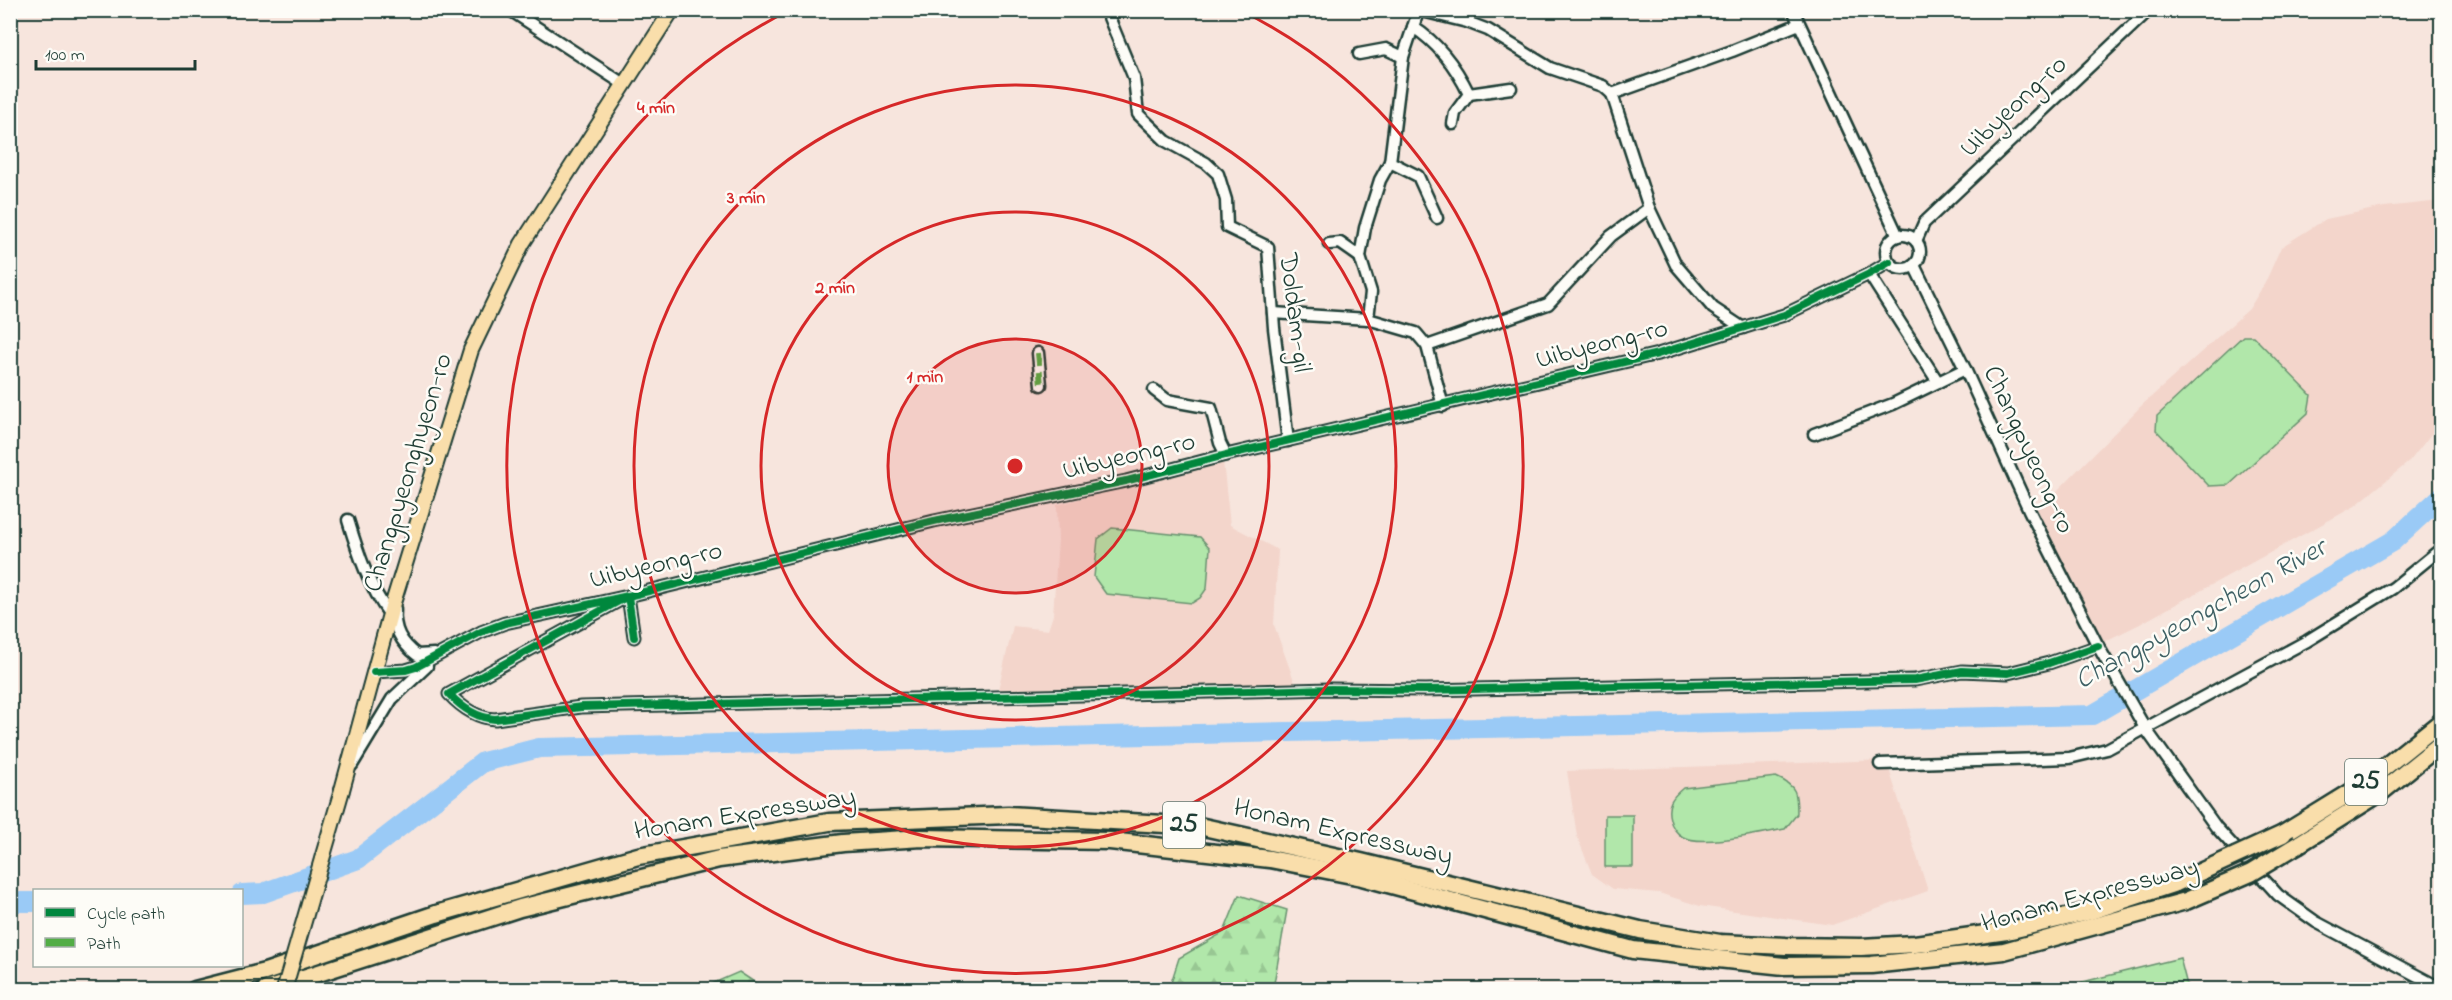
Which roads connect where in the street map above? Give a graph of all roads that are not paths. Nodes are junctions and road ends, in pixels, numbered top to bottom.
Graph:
1 (510, 10) edge
2 (672, 10) edge
3 (1106, 10) edge
4 (1792, 10) edge
5 (2149, 10) edge
6 (1417, 11) edge
7 (1799, 24) junction
8 (1413, 27) junction
9 (1359, 54) dead end
10 (1403, 57) junction
11 (625, 85) junction
12 (1511, 88) dead end
13 (1469, 94) junction
14 (1612, 94) junction
15 (1454, 124) dead end
16 (1390, 162) junction
17 (1649, 208) junction
18 (1437, 218) dead end
19 (1898, 236) junction
20 (1916, 241) junction
21 (1329, 244) dead end
22 (1360, 257) junction
23 (1889, 262) junction
24 (1914, 265) junction
25 (1869, 274) junction
26 (1273, 313) junction
27 (1368, 319) junction
28 (1743, 328) junction
29 (1427, 346) junction
30 (1038, 353) dead end
31 (1965, 369) junction
32 (1938, 382) junction
33 (1041, 385) dead end
34 (1154, 390) dead end
35 (1443, 406) junction
36 (1814, 434) dead end
37 (1288, 441) junction
38 (1226, 455) junction
39 (348, 520) dead end
40 (2442, 548) edge
41 (396, 595) junction
42 (628, 596) junction
43 (390, 615) junction
44 (634, 637) dead end
45 (450, 649) junction
46 (2100, 649) junction
47 (374, 672) junction
48 (2442, 721) edge
49 (2145, 728) junction
50 (2442, 743) edge
51 (1880, 764) dead end
52 (346, 776) junction
53 (2442, 989) edge
54 (195, 990) edge
55 (266, 990) edge
56 (284, 990) edge

1 - 11 street
2 - 11 main road, Changpyeonghyeon-ro
3 - 26 street, Doldam-gil
4 - 7 street
5 - 20 street, Uibyeong-ro
6 - 8 street
6 - 14 street
7 - 14 street
7 - 19 street
8 - 10 street
8 - 13 street
9 - 10 street
10 - 16 street
11 - 41 main road, Changpyeonghyeon-ro
12 - 13 street
13 - 15 street
14 - 17 street
16 - 18 street
16 - 22 street
17 - 28 street
17 - 29 street
19 - 20 street
19 - 23 street
20 - 24 street
21 - 22 street
22 - 27 street
23 - 24 street
23 - 25 street, Uibyeong-ro
24 - 31 street, Changpyeong-ro
25 - 28 street, Uibyeong-ro
25 - 32 street
26 - 27 street
26 - 37 street, Doldam-gil
27 - 29 street
28 - 35 street, Uibyeong-ro
29 - 35 street
30 - 33 street
31 - 32 street
31 - 46 street, Changpyeong-ro
32 - 36 street
34 - 38 street
35 - 37 street, Uibyeong-ro
37 - 38 street, Uibyeong-ro
38 - 42 street, Uibyeong-ro
39 - 43 street
40 - 49 street
41 - 43 main road, Changpyeonghyeon-ro
41 - 45 street
42 - 44 street
42 - 45 street, Uibyeong-ro
42 - 46 street
43 - 47 main road, Changpyeonghyeon-ro
45 - 47 street, Uibyeong-ro
45 - 52 street
46 - 49 street, Changpyeong-ro
47 - 52 main road, Changpyeonghyeon-ro
48 - 54 highway, Honam Expressway / 25, bridge
49 - 51 street
49 - 53 street, Changpyeong-ro
50 - 55 highway, Honam Expressway / 25, bridge
52 - 56 main road, Changpyeonghyeon-ro, bridge

